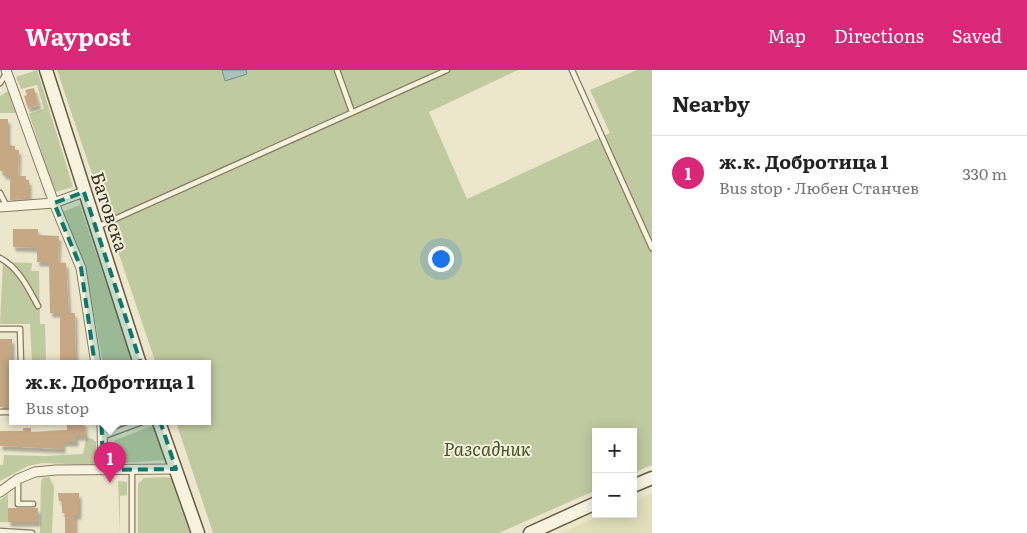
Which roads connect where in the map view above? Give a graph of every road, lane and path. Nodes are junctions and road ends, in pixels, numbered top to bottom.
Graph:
1 (46, 70) edge
2 (337, 70) edge
3 (447, 70) edge
4 (572, 70) edge
5 (9, 71) edge
6 (0, 83) edge
7 (352, 112) junction
8 (84, 192) junction
9 (0, 193) edge
10 (54, 203) junction
11 (4, 207) edge
12 (96, 227) junction
13 (652, 248) edge
14 (0, 258) edge
15 (38, 306) dead end
16 (0, 329) edge
17 (21, 360) edge
18 (95, 360) edge
19 (139, 360) edge
20 (102, 425) edge
21 (134, 425) edge
22 (161, 425) edge
23 (102, 437) junction
24 (176, 469) junction
25 (103, 470) junction
26 (132, 470) junction
27 (652, 478) edge
28 (18, 479) junction
29 (637, 484) edge
30 (0, 492) edge
31 (33, 504) dead end
32 (592, 505) edge
33 (0, 531) edge
34 (32, 533) edge
35 (132, 533) edge
36 (198, 533) edge
37 (530, 533) edge

1 - 8 street, Батовска
2 - 7 lane
3 - 7 lane
4 - 13 lane
5 - 6 lane
5 - 10 street
7 - 12 lane
8 - 10 street
8 - 12 street, Батовска
9 - 11 lane
10 - 11 street
10 - 18 street
12 - 19 street, Батовска
14 - 15 lane
16 - 17 lane
20 - 23 street
21 - 23 lane
22 - 24 street
23 - 25 street
24 - 26 street
24 - 36 street
25 - 26 street
25 - 28 street
26 - 35 lane
27 - 29 street
28 - 30 street
28 - 31 lane
32 - 37 street
33 - 34 lane

